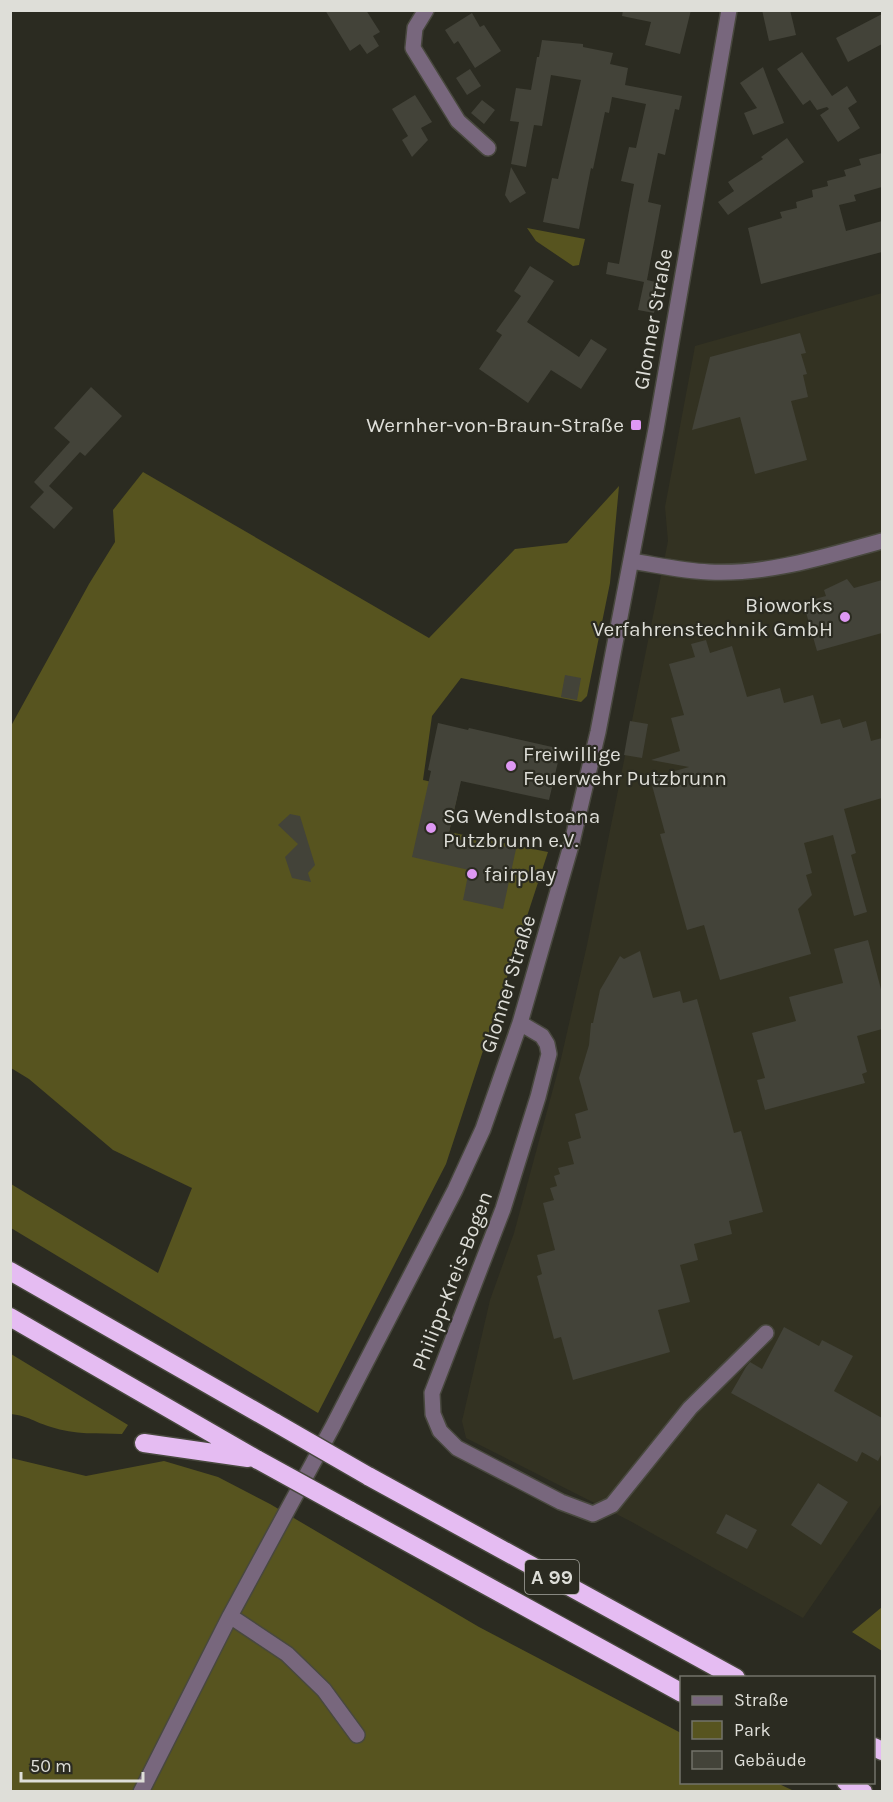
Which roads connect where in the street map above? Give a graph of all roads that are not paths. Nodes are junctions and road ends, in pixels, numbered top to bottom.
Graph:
1 (426, 10) edge
2 (729, 10) edge
3 (488, 148) dead end
4 (882, 541) edge
5 (631, 561) junction
6 (520, 1023) junction
7 (10, 1271) edge
8 (10, 1317) edge
9 (766, 1333) dead end
10 (144, 1443) dead end
11 (258, 1460) junction
12 (230, 1616) junction
13 (734, 1676) edge
14 (680, 1692) edge
15 (357, 1735) dead end
16 (141, 1791) edge

1 - 3 street
2 - 5 street, Glonner Straße
4 - 5 street
5 - 6 street, Glonner Straße
6 - 9 street, Philipp-Kreis-Bogen
6 - 12 street, Glonner Straße
7 - 13 highway, A 99, bridge
8 - 11 highway, A 99
10 - 11 highway
11 - 14 highway, A 99, bridge
12 - 15 street
12 - 16 street

